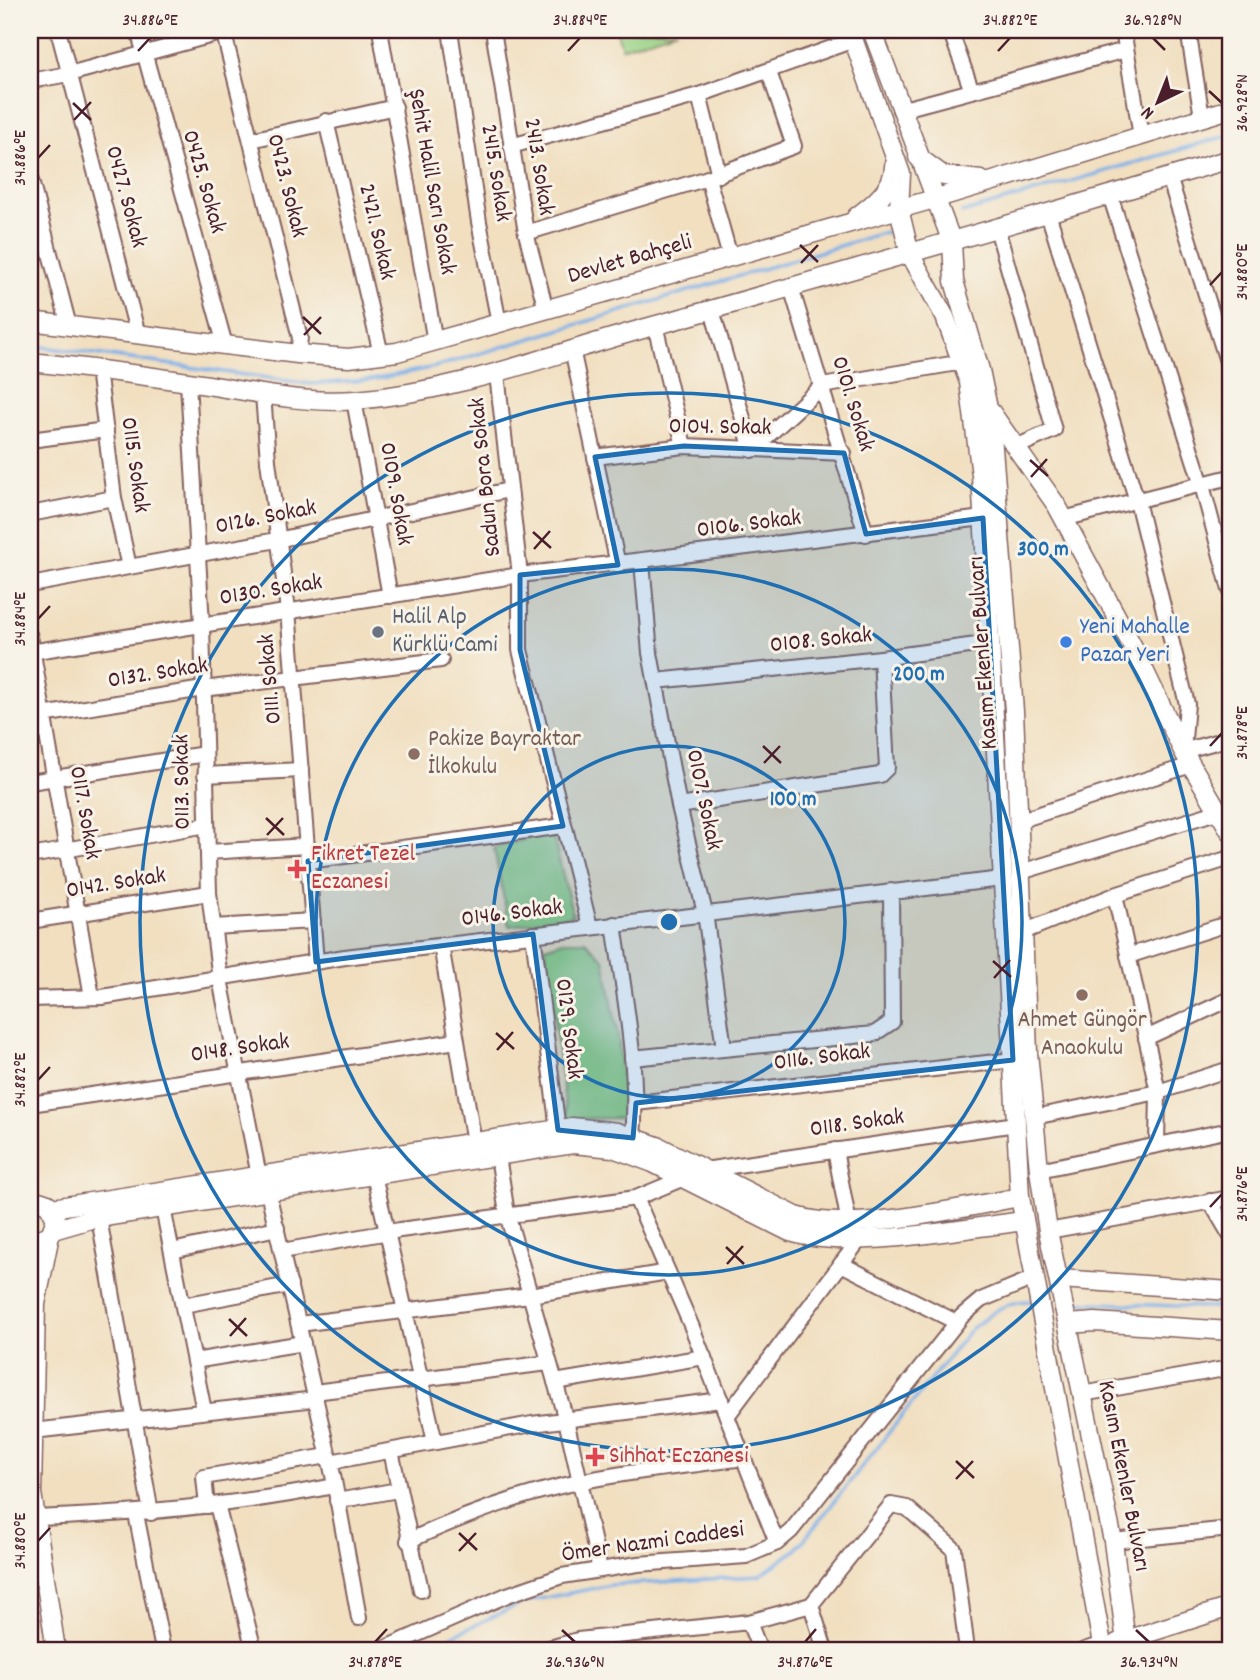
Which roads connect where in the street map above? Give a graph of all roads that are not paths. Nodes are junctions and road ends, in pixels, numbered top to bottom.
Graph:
1 (58, 30) edge
2 (138, 30) edge
3 (226, 30) edge
4 (380, 30) edge
5 (450, 30) edge
6 (493, 30) edge
7 (893, 30) edge
8 (950, 30) edge
9 (1123, 30) edge
10 (1188, 30) edge
11 (873, 33) edge
12 (852, 35) edge
13 (1126, 51) junction
14 (144, 53) junction
15 (769, 72) junction
16 (69, 74) junction
17 (30, 81) edge
18 (972, 90) junction
19 (699, 95) junction
20 (395, 107) junction
21 (1230, 109) edge
22 (900, 110) junction
23 (1202, 117) junction
24 (326, 121) junction
25 (1141, 136) junction
26 (251, 140) junction
27 (511, 146) junction
28 (894, 156) junction
29 (918, 156) junction
30 (1230, 160) edge
31 (713, 176) junction
32 (30, 177) edge
33 (1169, 177) junction
34 (999, 179) junction
35 (1110, 195) junction
36 (934, 199) junction
37 (899, 209) junction
38 (1048, 213) junction
39 (846, 224) junction
40 (997, 228) junction
41 (526, 233) junction
42 (952, 242) junction
43 (910, 254) junction
44 (730, 257) junction
45 (791, 288) junction
46 (546, 310) junction
47 (712, 310) junction
48 (30, 321) edge
49 (499, 323) junction
50 (655, 325) junction
51 (69, 326) junction
52 (138, 335) junction
53 (435, 342) junction
54 (225, 345) junction
55 (572, 349) junction
56 (298, 354) junction
57 (381, 354) junction
58 (30, 362) edge
59 (963, 362) junction
60 (98, 369) junction
61 (1230, 371) edge
62 (497, 374) junction
63 (188, 382) junction
64 (822, 386) junction
65 (263, 394) junction
66 (354, 400) junction
67 (988, 407) junction
68 (106, 430) junction
69 (30, 440) edge
70 (684, 446) junction
71 (1016, 447) junction
72 (752, 450) junction
73 (844, 453) junction
74 (595, 457) junction
75 (1230, 477) edge
76 (1202, 485) junction
77 (509, 490) junction
78 (114, 498) junction
79 (1137, 501) junction
80 (30, 514) edge
81 (983, 518) junction
82 (1063, 519) junction
83 (378, 520) junction
84 (866, 534) junction
85 (277, 540) junction
86 (198, 555) junction
87 (642, 562) junction
88 (618, 565) junction
89 (129, 567) junction
90 (520, 575) junction
91 (30, 584) edge
92 (1230, 590) edge
93 (390, 596) junction
94 (288, 610) junction
95 (202, 625) junction
96 (30, 636) edge
97 (991, 643) junction
98 (31, 652) edge
99 (881, 658) junction
100 (441, 660) dead end
101 (293, 678) junction
102 (656, 681) junction
103 (204, 689) junction
104 (37, 716) edge
105 (1230, 738) edge
106 (205, 754) junction
107 (1187, 758) junction
108 (301, 770) junction
109 (205, 775) junction
110 (54, 778) junction
111 (30, 782) edge
112 (679, 806) junction
113 (1224, 810) edge
114 (1018, 821) junction
115 (207, 825) junction
116 (563, 826) junction
117 (1230, 831) edge
118 (307, 846) junction
119 (67, 850) junction
120 (208, 852) junction
121 (30, 856) edge
122 (1230, 858) edge
123 (308, 861) junction
124 (1021, 872) junction
125 (1002, 879) junction
126 (891, 891) junction
127 (209, 893) junction
128 (1115, 895) junction
129 (78, 913) junction
130 (705, 913) junction
131 (30, 921) edge
132 (313, 921) junction
133 (1230, 923) edge
134 (614, 924) junction
135 (213, 927) junction
136 (590, 927) junction
137 (1023, 932) junction
138 (533, 934) junction
139 (442, 945) junction
140 (1128, 956) junction
141 (316, 962) junction
142 (220, 979) junction
143 (93, 997) junction
144 (30, 999) edge
145 (1230, 999) edge
146 (1146, 1038) junction
147 (457, 1041) junction
148 (724, 1048) junction
149 (632, 1058) junction
150 (1013, 1060) junction
151 (1230, 1069) edge
152 (239, 1071) junction
153 (1158, 1092) junction
154 (636, 1102) junction
155 (30, 1104) edge
156 (1034, 1117) junction
157 (1016, 1124) junction
158 (558, 1130) junction
159 (1230, 1130) edge
160 (633, 1138) junction
161 (474, 1143) junction
162 (1157, 1145) junction
163 (835, 1150) junction
164 (498, 1156) junction
165 (704, 1170) junction
166 (1039, 1170) junction
167 (373, 1175) junction
168 (684, 1178) junction
169 (264, 1184) junction
170 (1020, 1197) junction
171 (636, 1198) junction
172 (1230, 1198) edge
173 (1210, 1201) junction
174 (37, 1203) edge
175 (163, 1208) junction
176 (507, 1214) junction
177 (99, 1218) junction
178 (1024, 1221) junction
179 (849, 1224) junction
180 (277, 1228) junction
181 (1048, 1231) junction
182 (52, 1233) junction
183 (386, 1233) junction
184 (1230, 1235) edge
185 (30, 1237) edge
186 (860, 1239) junction
187 (172, 1251) junction
188 (282, 1251) junction
189 (30, 1260) edge
190 (841, 1264) junction
191 (668, 1272) junction
192 (1035, 1281) junction
193 (1061, 1284) junction
194 (290, 1285) junction
195 (1230, 1291) edge
196 (530, 1295) junction
197 (33, 1304) edge
198 (183, 1305) junction
199 (405, 1311) junction
200 (1066, 1318) junction
201 (956, 1322) junction
202 (299, 1324) junction
203 (1230, 1331) edge
204 (303, 1343) junction
205 (704, 1357) junction
206 (194, 1361) junction
207 (549, 1363) junction
208 (1230, 1368) edge
209 (421, 1378) junction
210 (555, 1382) junction
211 (1082, 1394) junction
212 (315, 1395) junction
213 (721, 1400) junction
214 (204, 1411) junction
215 (727, 1416) junction
216 (134, 1419) junction
217 (566, 1420) junction
218 (33, 1431) junction
219 (435, 1442) junction
220 (31, 1451) edge
221 (391, 1451) junction
222 (743, 1458) junction
223 (329, 1459) junction
224 (580, 1481) junction
225 (334, 1486) junction
226 (398, 1490) junction
227 (337, 1501) junction
228 (212, 1506) junction
229 (144, 1513) junction
230 (36, 1518) junction
231 (1230, 1529) edge
232 (408, 1541) junction
233 (1112, 1541) junction
234 (777, 1543) junction
235 (600, 1570) junction
236 (421, 1590) dead end
237 (811, 1605) junction
238 (1230, 1607) edge
239 (359, 1618) dead end
240 (749, 1622) junction
241 (1127, 1646) edge
242 (1103, 1647) edge
243 (56, 1650) edge
244 (163, 1650) edge
245 (254, 1650) edge
246 (380, 1650) edge
247 (543, 1650) edge
248 (760, 1650) edge
249 (825, 1650) edge
250 (967, 1650) edge
251 (1084, 1650) edge

1 - 16 street, 0427. Sokak
2 - 14 street, 0425. Sokak
3 - 14 street
3 - 26 street, 0423. Sokak
4 - 20 street, Şehit Halil Sarı Sokak
5 - 49 street, 2415. Sokak
6 - 27 street, 2413. Sokak
7 - 11 street
8 - 18 street
9 - 13 street
10 - 23 street
11 - 22 street, Kasım Ekenler Bulvarı
12 - 15 street
12 - 28 street, Kasım Ekenler Bulvarı
13 - 18 street
13 - 25 street
14 - 16 street
14 - 54 street, 0425. Sokak
15 - 19 street
15 - 31 street
16 - 17 street
16 - 52 street, 0427. Sokak
18 - 22 street
19 - 27 street
19 - 31 street
20 - 24 street
20 - 53 street, Şehit Halil Sarı Sokak
21 - 23 street, Devlet Bahçeli
22 - 29 street, Kasım Ekenler Bulvarı
23 - 25 street, Devlet Bahçeli
24 - 26 street
24 - 57 street, 2421. Sokak
25 - 34 street, Devlet Bahçeli
26 - 56 street, 0423. Sokak
27 - 41 street, 2413. Sokak
28 - 37 street, Kasım Ekenler Bulvarı
28 - 39 street
29 - 34 street
29 - 36 street, Kasım Ekenler Bulvarı
30 - 33 street
31 - 41 street
31 - 44 street
32 - 51 street
33 - 35 street
33 - 61 street
34 - 36 street, Devlet Bahçeli
35 - 38 street
35 - 76 street
36 - 37 street, Devlet Bahçeli
36 - 42 street, Kasım Ekenler Bulvarı
37 - 39 street, Devlet Bahçeli
37 - 43 street, Kasım Ekenler Bulvarı
38 - 40 street
38 - 79 street
39 - 44 street, Devlet Bahçeli
40 - 42 street
40 - 71 street
41 - 46 street, 2413. Sokak
42 - 43 street
42 - 67 street, Kasım Ekenler Bulvarı
43 - 45 street
43 - 59 street, Kasım Ekenler Bulvarı
44 - 46 street, Devlet Bahçeli
45 - 47 street
45 - 64 street, 0101. Sokak
46 - 49 street, Devlet Bahçeli
47 - 50 street
47 - 72 street
48 - 51 street, Devlet Bahçeli
49 - 53 street, Devlet Bahçeli
50 - 55 street
50 - 70 street
51 - 52 street, Devlet Bahçeli
52 - 54 street, Devlet Bahçeli
53 - 57 street, Devlet Bahçeli
54 - 56 street, Devlet Bahçeli
55 - 62 street
55 - 74 street
56 - 57 street, Devlet Bahçeli
58 - 60 street
59 - 64 street
59 - 81 street, Kasım Ekenler Bulvarı
60 - 63 street
60 - 68 street, 0115. Sokak
62 - 66 street
62 - 77 street, Sadun Bora Sokak
63 - 65 street
63 - 86 street, 0113. Sokak
64 - 72 street
64 - 73 street, 0101. Sokak
65 - 66 street
65 - 85 street, 0111. Sokak
66 - 83 street, 0109. Sokak
67 - 71 street
67 - 114 street, Kasım Ekenler Bulvarı
68 - 69 street
68 - 78 street, 0115. Sokak
70 - 72 street, 0104. Sokak
70 - 74 street, 0104. Sokak
71 - 82 street
72 - 73 street, 0104. Sokak
73 - 84 street, 0101. Sokak
74 - 88 street
75 - 76 street
76 - 79 street
76 - 92 street
77 - 83 street, 0126. Sokak
77 - 90 street, Sadun Bora Sokak
78 - 80 street
78 - 89 street, 0115. Sokak
79 - 82 street
79 - 107 street
81 - 84 street, 0106. Sokak
81 - 97 street, Kasım Ekenler Bulvarı
82 - 107 street
83 - 85 street, 0126. Sokak
83 - 93 street, 0109. Sokak
84 - 87 street, 0106. Sokak
85 - 86 street, 0126. Sokak
85 - 94 street, 0111. Sokak
86 - 89 street, 0126. Sokak
86 - 95 street, 0113. Sokak
87 - 88 street, 0106. Sokak
87 - 102 street, 0107. Sokak
88 - 90 street, 0106. Sokak
89 - 91 street, 0126. Sokak
90 - 93 street, 0130. Sokak
90 - 116 street, Sadun Bora Sokak
93 - 94 street, 0130. Sokak
94 - 95 street, 0130. Sokak
94 - 101 street, 0111. Sokak
95 - 98 street, 0130. Sokak
95 - 103 street, 0113. Sokak
96 - 98 street, 0117. Sokak
97 - 99 street, 0108. Sokak
97 - 125 street, Kasım Ekenler Bulvarı
98 - 104 street, 0117. Sokak
99 - 102 street, 0108. Sokak
99 - 112 street
100 - 101 street, 0132. Sokak
101 - 103 street, 0132. Sokak
101 - 108 street, 0111. Sokak
102 - 112 street, 0107. Sokak
103 - 104 street, 0132. Sokak
103 - 106 street, 0113. Sokak
104 - 110 street, 0117. Sokak
105 - 107 street
106 - 109 street, 0113. Sokak
106 - 110 street
107 - 113 street
107 - 114 street
108 - 109 street
108 - 118 street, 0111. Sokak
109 - 115 street, 0113. Sokak
110 - 111 street
110 - 119 street, 0117. Sokak
112 - 130 street, 0107. Sokak
113 - 117 street
113 - 124 street
114 - 124 street, Kasım Ekenler Bulvarı
115 - 119 street
115 - 120 street, 0113. Sokak
116 - 123 street
116 - 136 street, Sadun Bora Sokak
118 - 120 street
118 - 123 street, 0111. Sokak
119 - 121 street
119 - 129 street, 0117. Sokak
120 - 127 street, 0113. Sokak
122 - 128 street
123 - 132 street, 0111. Sokak
124 - 137 street, Kasım Ekenler Bulvarı
125 - 126 street, 0146. Sokak
125 - 150 street, Kasım Ekenler Bulvarı
126 - 130 street, 0146. Sokak
126 - 148 street
127 - 129 street, 0142. Sokak
127 - 135 street, 0113. Sokak
128 - 137 street
128 - 140 street
129 - 131 street, 0142. Sokak
129 - 143 street, 0117. Sokak
130 - 134 street, 0146. Sokak
130 - 148 street, 0107. Sokak
132 - 135 street
132 - 141 street, 0111. Sokak
133 - 140 street
134 - 136 street, 0146. Sokak
134 - 149 street
135 - 142 street, 0113. Sokak
136 - 138 street, 0146. Sokak
137 - 156 street, Kasım Ekenler Bulvarı
138 - 139 street, 0146. Sokak
138 - 158 street, 0129. Sokak
139 - 141 street, 0146. Sokak
139 - 147 street
140 - 146 street
141 - 142 street, 0146. Sokak
142 - 143 street, 0146. Sokak
142 - 152 street, 0113. Sokak
143 - 144 street, 0146. Sokak
145 - 146 street
146 - 153 street
147 - 152 street, 0148. Sokak
147 - 161 street
148 - 149 street
149 - 154 street
150 - 154 street, 0116. Sokak
150 - 157 street, Kasım Ekenler Bulvarı
151 - 153 street
152 - 155 street, 0148. Sokak
152 - 169 street, 0113. Sokak
153 - 156 street
153 - 162 street
154 - 160 street
156 - 166 street, Kasım Ekenler Bulvarı
157 - 163 street, 0118. Sokak
157 - 170 street, Kasım Ekenler Bulvarı
158 - 160 street
158 - 161 street
159 - 162 street
160 - 165 street
161 - 169 street
162 - 166 street
163 - 165 street, 0118. Sokak
163 - 179 street
164 - 167 street
164 - 168 street
164 - 176 street
165 - 179 street
166 - 181 street, Kasım Ekenler Bulvarı
167 - 169 street
167 - 183 street
168 - 171 street
168 - 186 street
169 - 174 street
169 - 175 street
169 - 180 street, 0113. Sokak
170 - 178 street, Kasım Ekenler Bulvarı
170 - 179 street
171 - 176 street
171 - 191 street
172 - 173 street
173 - 181 street
173 - 184 street
174 - 182 street
175 - 177 street
175 - 187 street
176 - 183 street
176 - 196 street
177 - 182 street
177 - 216 street
178 - 186 street
178 - 192 street, Kasım Ekenler Bulvarı
180 - 187 street
180 - 188 street, 0113. Sokak
181 - 193 street, Kasım Ekenler Bulvarı
182 - 185 street
182 - 197 street
183 - 188 street
183 - 199 street
186 - 190 street
187 - 198 street
188 - 194 street, 0113. Sokak
189 - 197 street
190 - 201 street
190 - 215 street
191 - 196 street
191 - 205 street
192 - 201 street, Ömer Nazmi Caddesi
192 - 242 street, Kasım Ekenler Bulvarı
193 - 195 street
193 - 200 street, Kasım Ekenler Bulvarı
194 - 198 street
194 - 202 street, 0113. Sokak
196 - 199 street
196 - 207 street
197 - 218 street
198 - 206 street
199 - 202 street
199 - 209 street
200 - 203 street
200 - 211 street, Kasım Ekenler Bulvarı
201 - 234 street, Ömer Nazmi Caddesi
202 - 204 street, 0113. Sokak
204 - 206 street
204 - 212 street, 0113. Sokak
205 - 210 street
205 - 213 street
206 - 214 street
207 - 209 street
207 - 210 street
208 - 211 street
209 - 212 street
209 - 219 street
210 - 217 street
211 - 233 street, Kasım Ekenler Bulvarı
212 - 214 street
212 - 223 street, 0113. Sokak
213 - 215 street
213 - 217 street
214 - 216 street
215 - 222 street
216 - 218 street
216 - 229 street
217 - 219 street
217 - 224 street
218 - 220 street
219 - 221 street
220 - 230 street
221 - 223 street
221 - 226 street
222 - 224 street
222 - 234 street
223 - 225 street, 0113. Sokak
223 - 228 street
224 - 232 street
224 - 235 street
225 - 227 street, 0113. Sokak
225 - 228 street
226 - 227 street
226 - 232 street
227 - 239 street, 0113. Sokak
228 - 229 street
228 - 245 street
229 - 230 street
229 - 244 street
230 - 243 street
231 - 233 street
232 - 236 street
233 - 241 street, Kasım Ekenler Bulvarı
234 - 235 street, Ömer Nazmi Caddesi
235 - 246 street, Ömer Nazmi Caddesi
237 - 240 street
237 - 249 street
237 - 250 street
238 - 241 street
240 - 247 street
240 - 248 street
241 - 242 street
242 - 251 street

